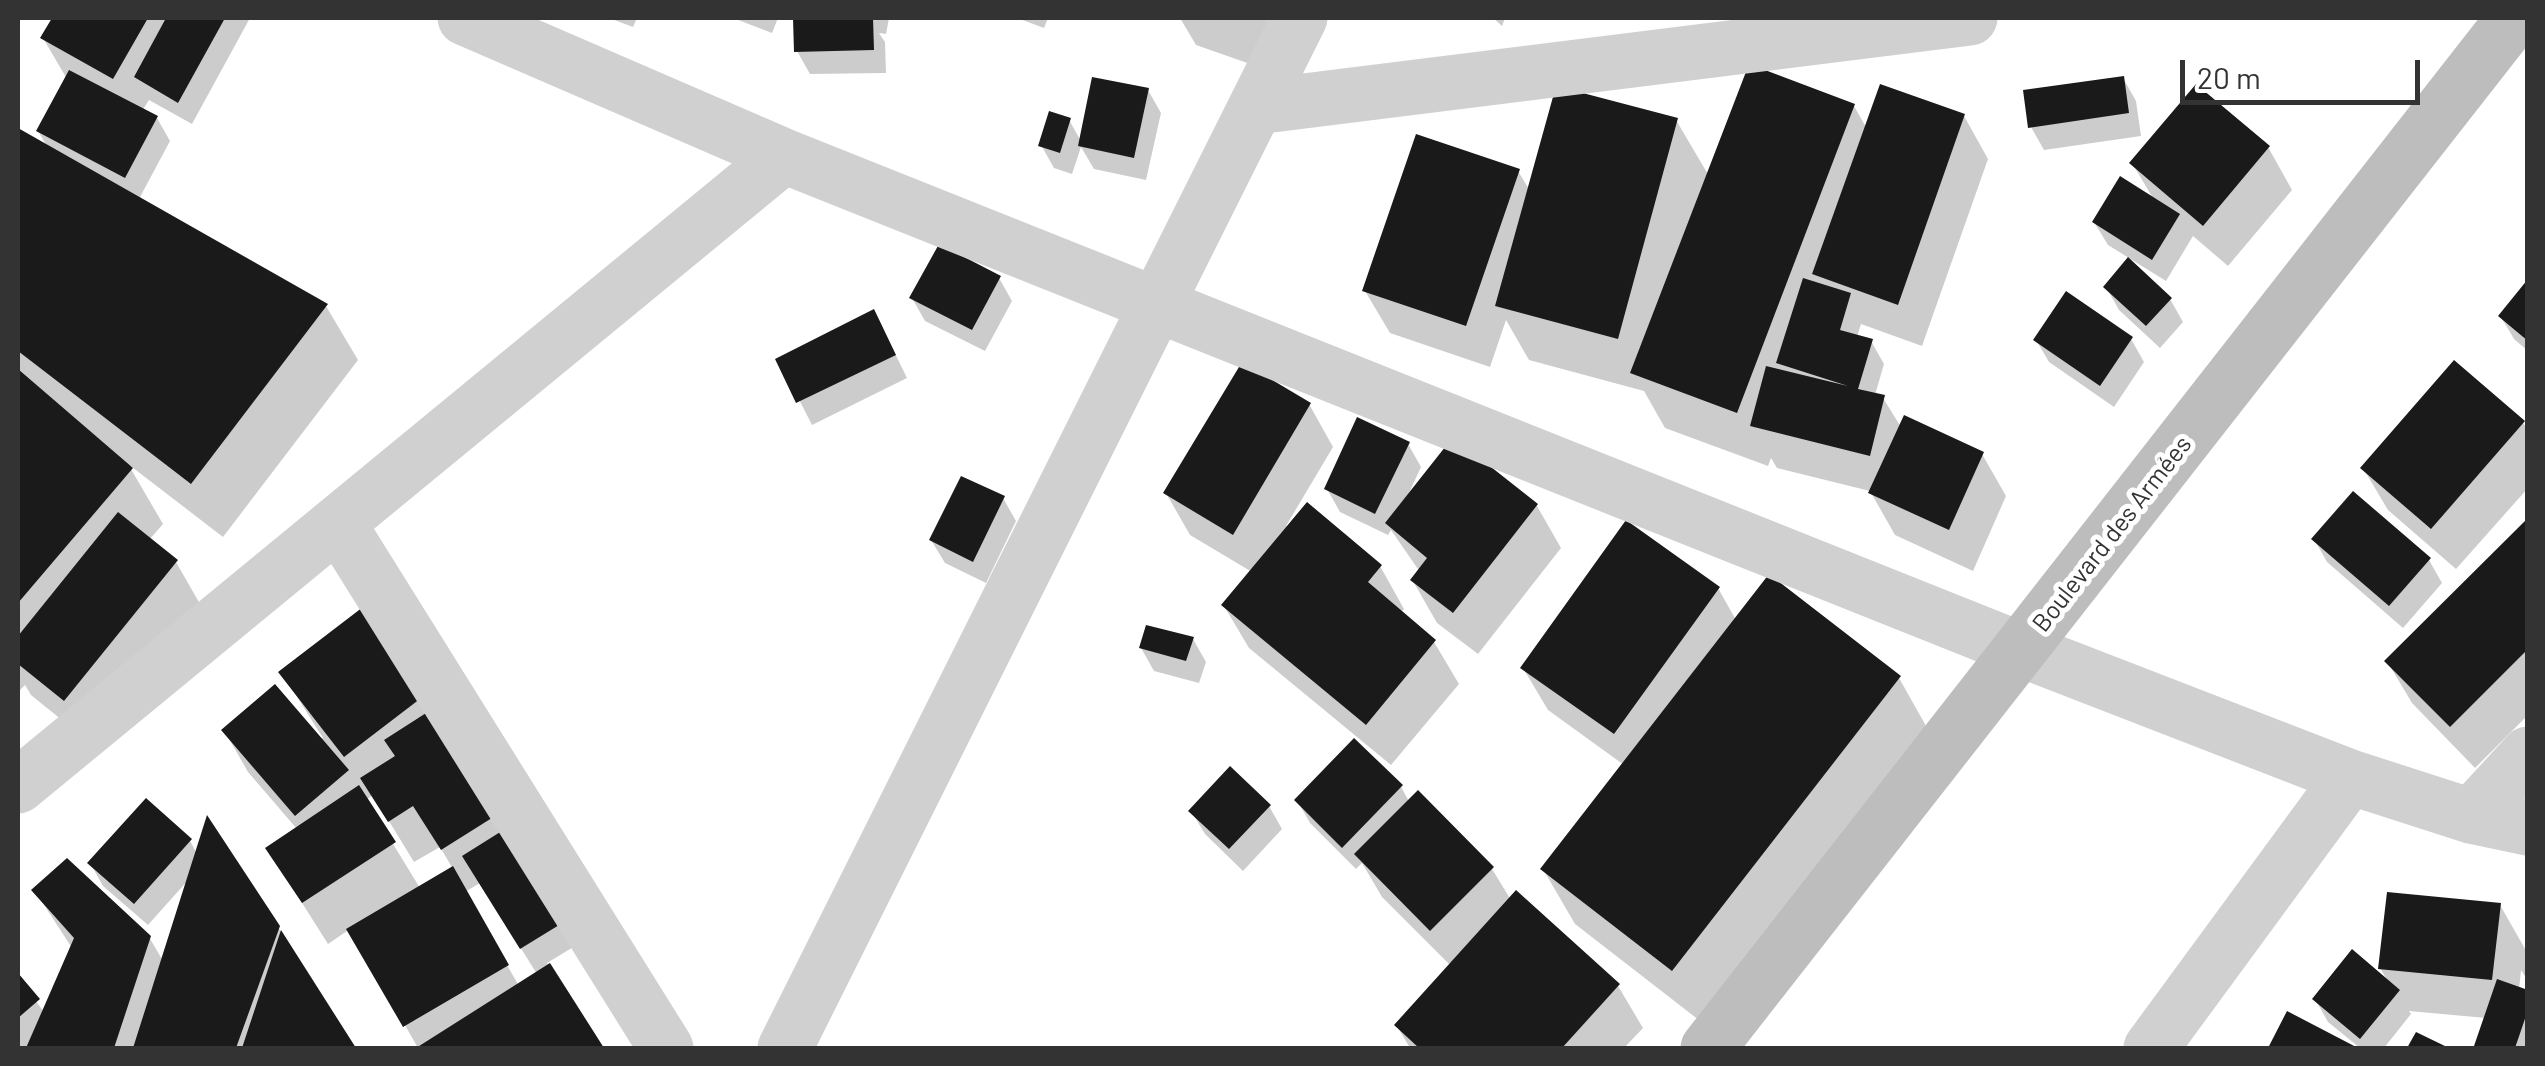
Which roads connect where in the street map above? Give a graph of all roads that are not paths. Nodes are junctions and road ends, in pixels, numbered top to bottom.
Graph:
1 (1300, 18) edge
2 (1970, 18) edge
3 (2514, 18) edge
4 (478, 20) edge
5 (1256, 107) junction
6 (784, 156) junction
7 (1160, 306) junction
8 (338, 524) junction
9 (2022, 650) junction
10 (2528, 754) edge
11 (2350, 777) junction
12 (18, 786) edge
13 (2471, 816) junction
14 (2528, 828) edge
15 (666, 1048) edge
16 (785, 1048) edge
17 (1708, 1048) edge
18 (2151, 1048) edge

1 - 5 street
2 - 5 street
3 - 9 main road, Boulevard des Armées
4 - 6 street
5 - 7 street
6 - 7 street
6 - 8 street
7 - 9 street
7 - 16 street
8 - 12 street
8 - 15 street
9 - 11 street
9 - 17 main road, Boulevard des Armées
10 - 13 street
11 - 13 street
11 - 18 street
13 - 14 street

